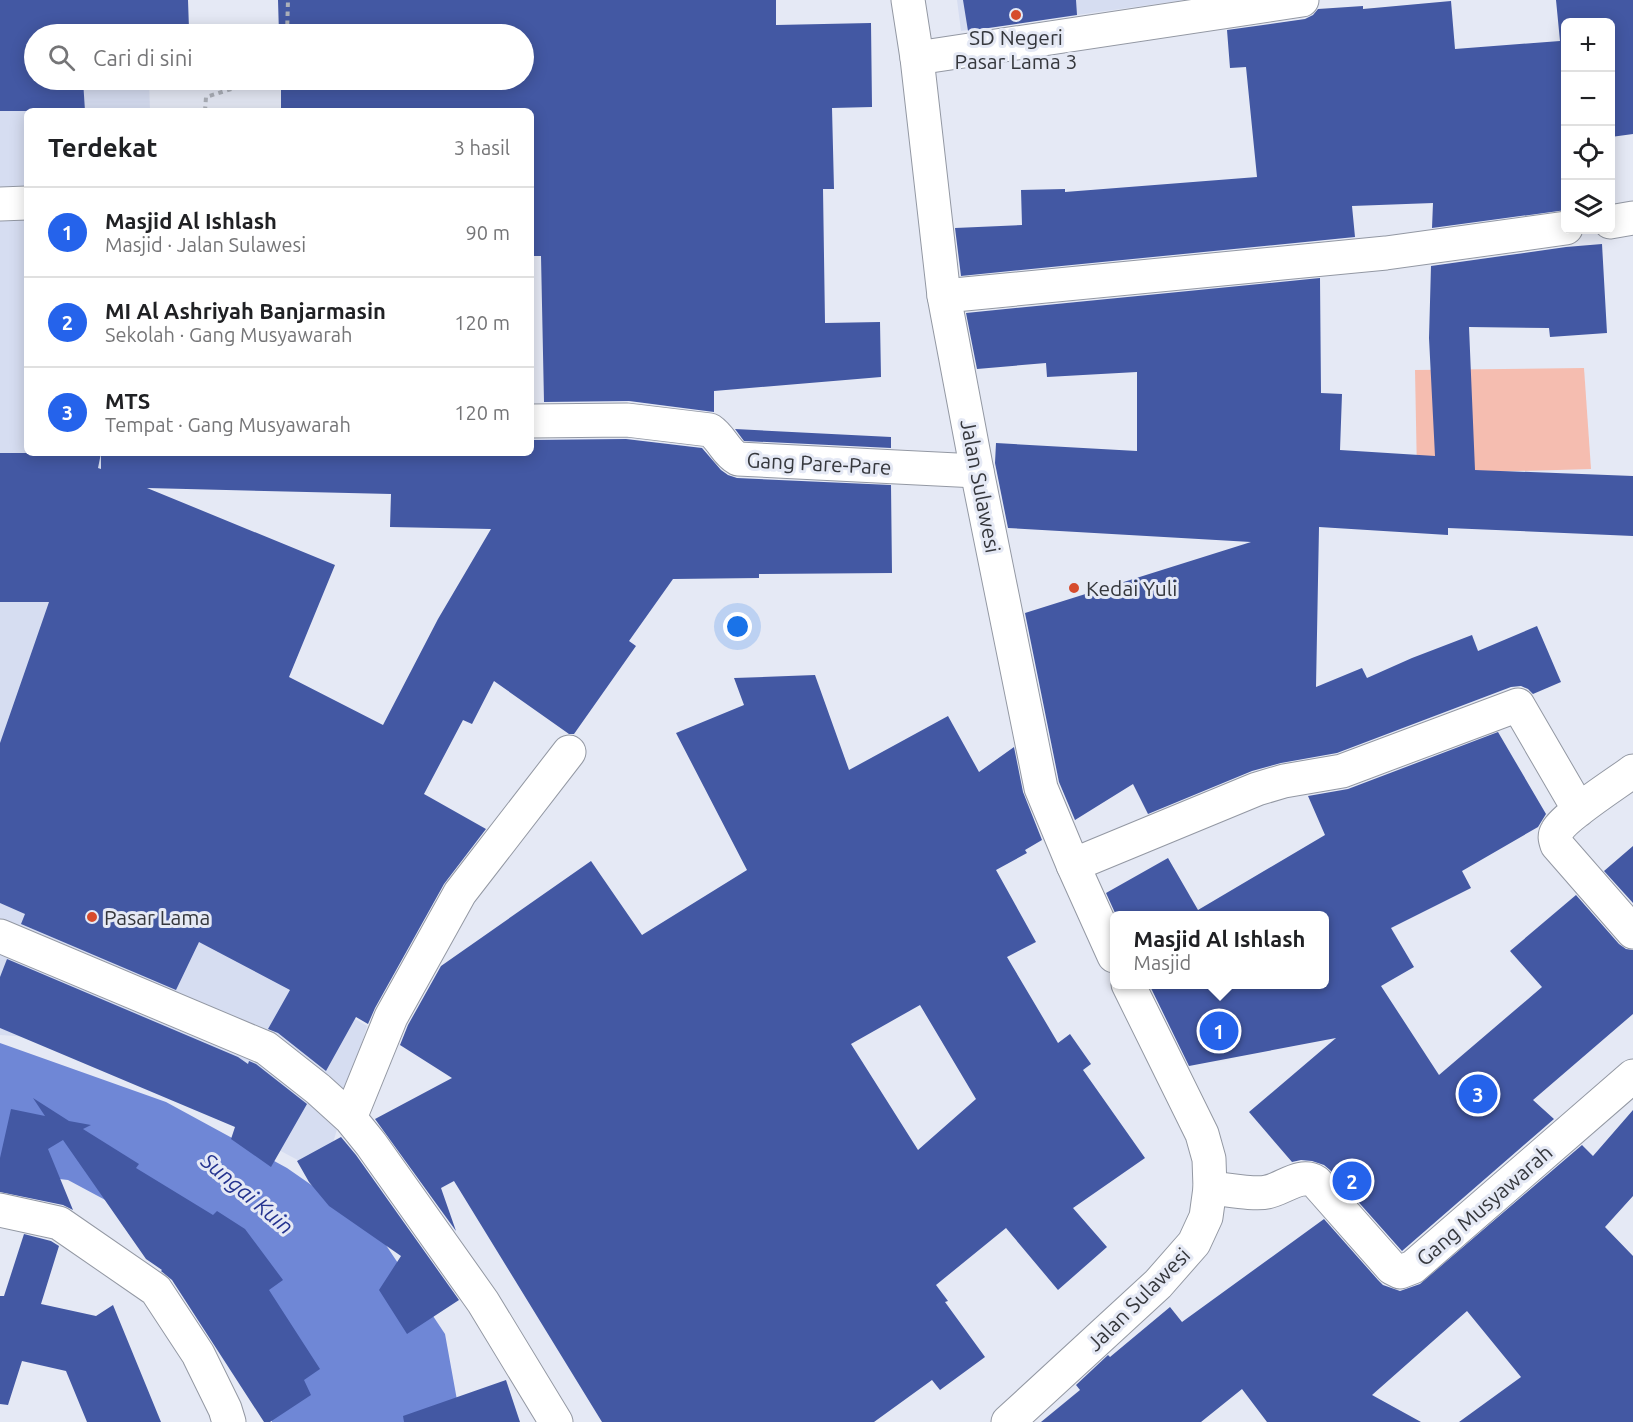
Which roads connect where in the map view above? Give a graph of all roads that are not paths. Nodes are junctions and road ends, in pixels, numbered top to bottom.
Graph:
1 (908, 0) edge
2 (1302, 0) edge
3 (917, 58) junction
4 (24, 203) edge
5 (0, 204) edge
6 (1633, 218) edge
7 (1615, 221) edge
8 (1561, 229) edge
9 (944, 296) junction
10 (534, 421) edge
11 (977, 471) junction
12 (569, 752) dead end
13 (1633, 771) edge
14 (1579, 810) junction
15 (1073, 865) junction
16 (1633, 932) edge
17 (0, 936) edge
18 (1110, 947) edge
19 (1130, 989) edge
20 (1633, 1076) edge
21 (350, 1118) junction
22 (1210, 1188) junction
23 (0, 1210) edge
24 (229, 1422) edge
25 (555, 1422) edge
26 (1008, 1422) edge

1 - 3 street, Jalan Sulawesi
2 - 3 street
3 - 9 street, Jalan Sulawesi
4 - 5 street
6 - 7 street
8 - 9 street
9 - 11 street, Jalan Sulawesi
10 - 11 street, Gang Pare-Pare
11 - 15 street, Jalan Sulawesi
12 - 21 street
13 - 14 street
14 - 15 street
14 - 16 street
15 - 18 street, Jalan Sulawesi
17 - 21 street
19 - 22 street, Jalan Sulawesi
20 - 22 street, Gang Musyawarah
21 - 25 street
22 - 26 street, Jalan Sulawesi
23 - 24 street

